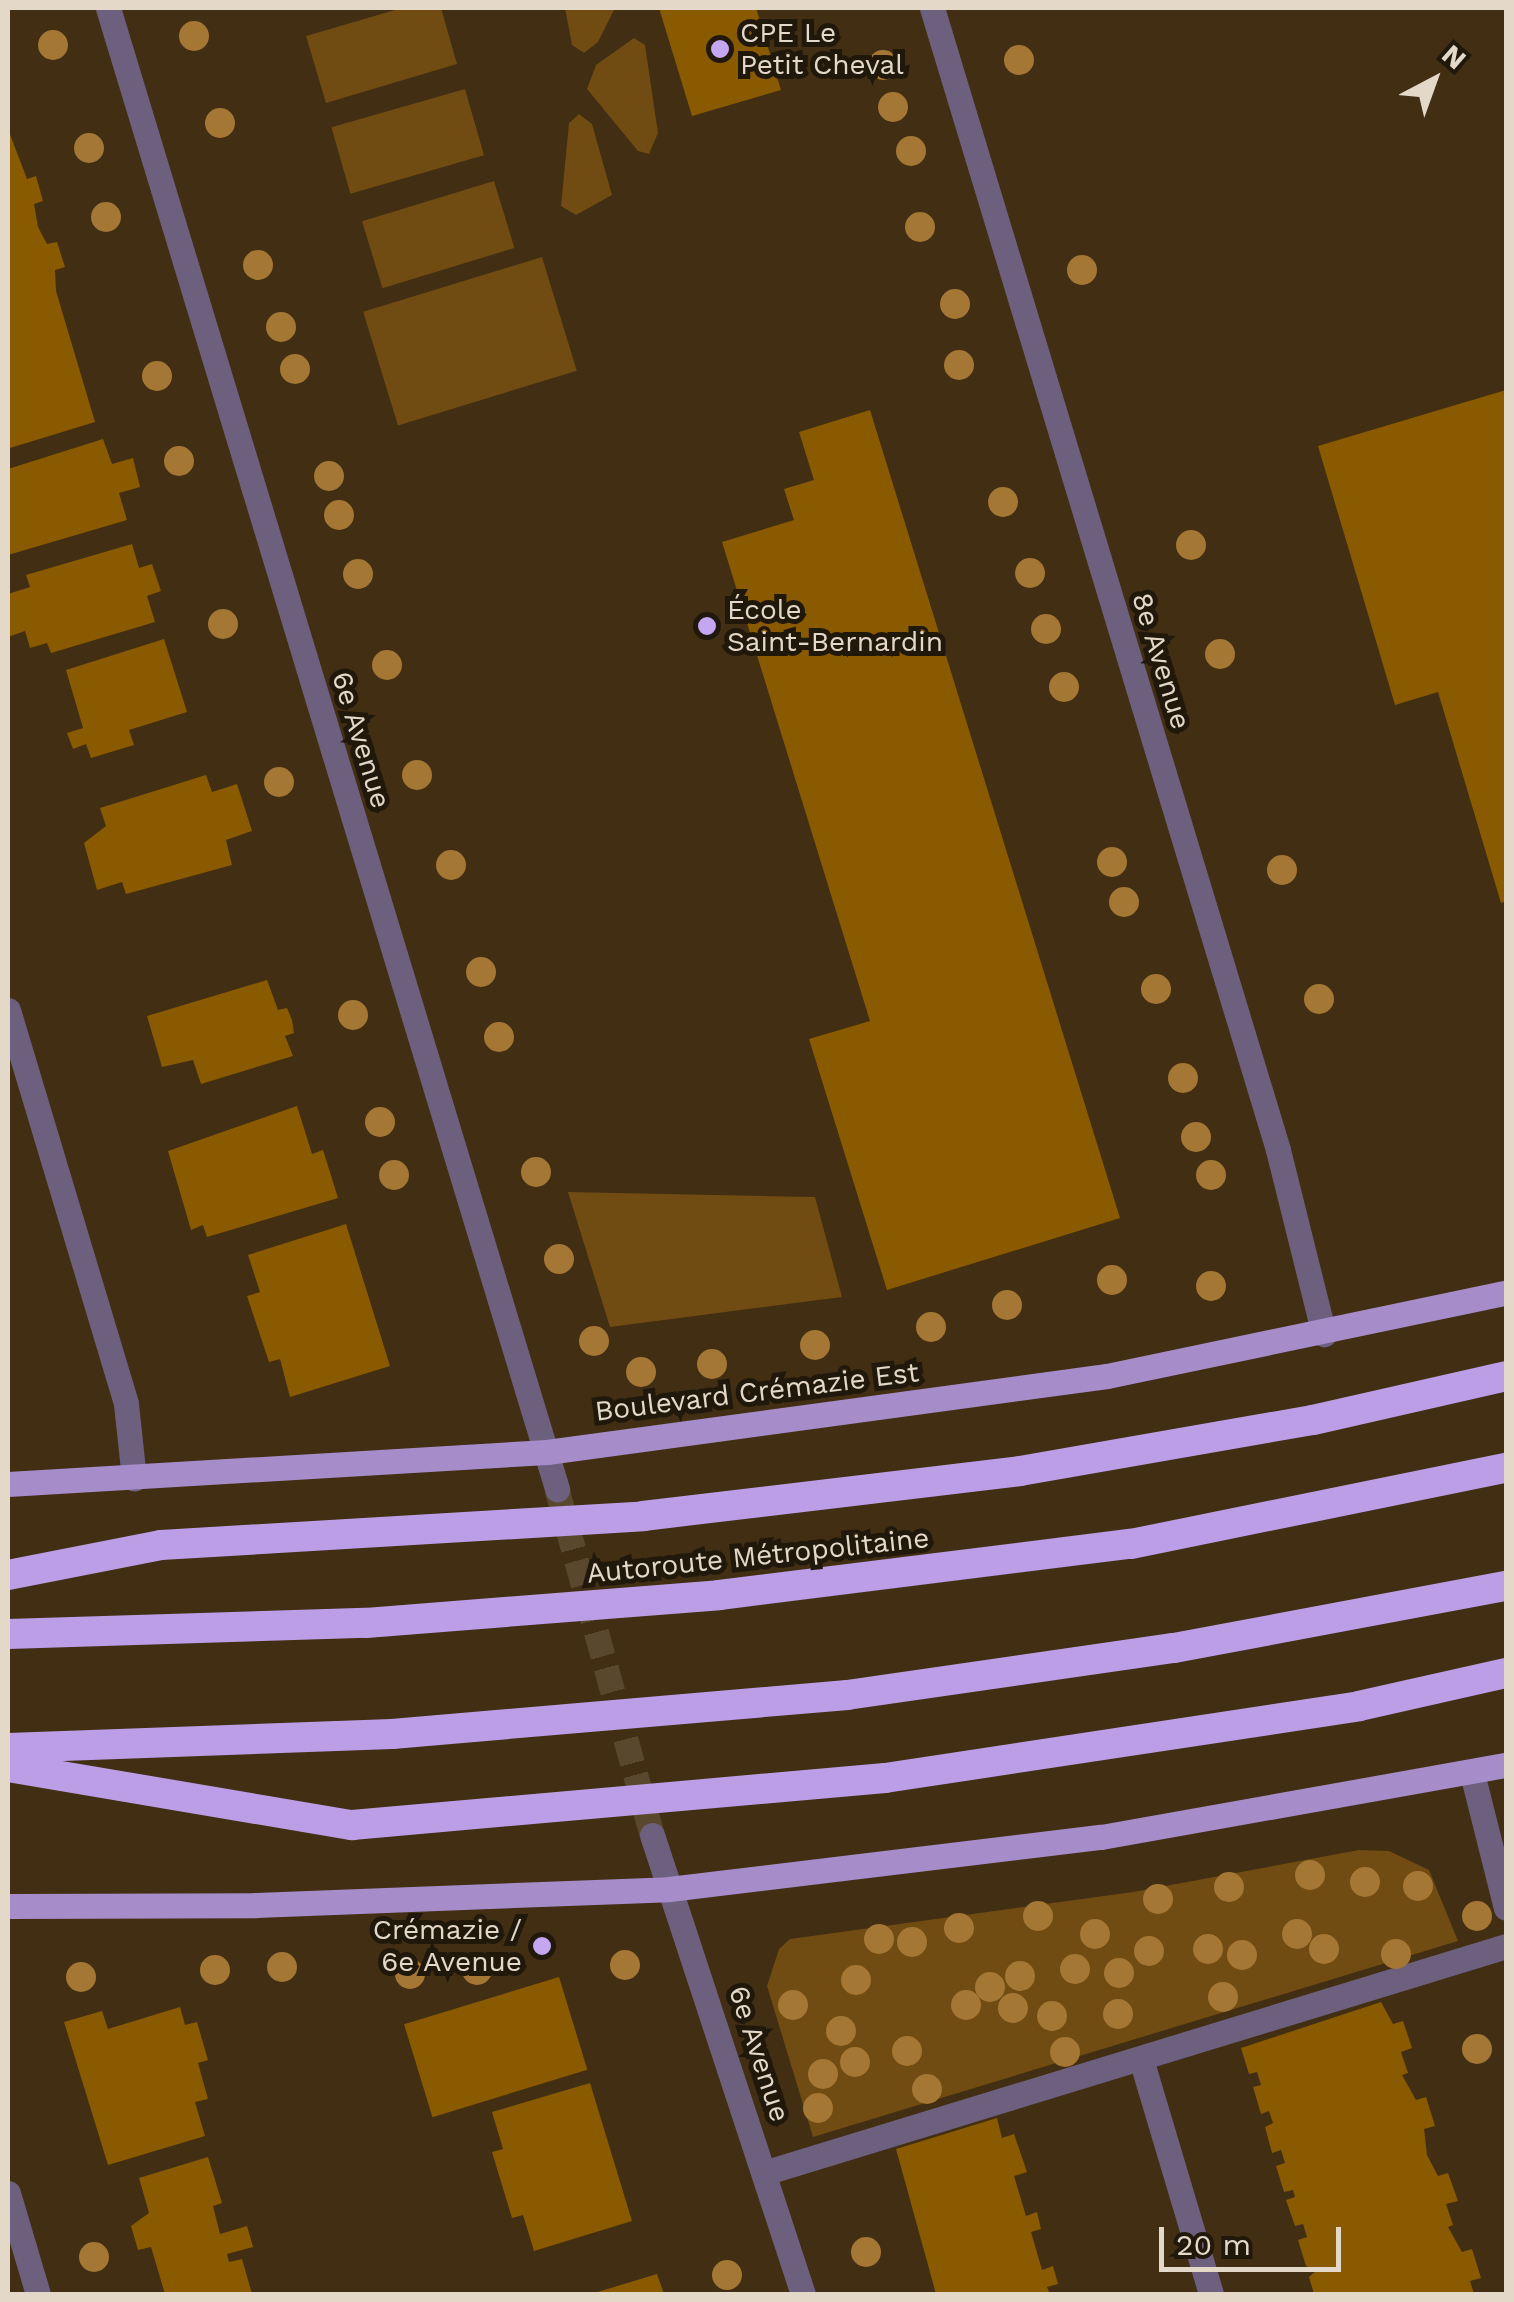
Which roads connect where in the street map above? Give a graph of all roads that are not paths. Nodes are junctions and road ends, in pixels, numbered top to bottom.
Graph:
1 (108, 8) edge
2 (932, 8) edge
3 (8, 1010) edge
4 (1506, 1292) edge
5 (1324, 1334) junction
6 (1506, 1376) edge
7 (547, 1452) junction
8 (1506, 1468) edge
9 (134, 1479) junction
10 (8, 1484) edge
11 (557, 1488) tunnel mouth
12 (8, 1575) edge
13 (1506, 1586) edge
14 (8, 1634) edge
15 (1506, 1673) edge
16 (8, 1748) edge
17 (1506, 1766) edge
18 (8, 1767) edge
19 (1472, 1773) junction
20 (652, 1835) tunnel mouth
21 (669, 1889) junction
22 (8, 1906) edge
23 (1506, 1908) edge
24 (1506, 1946) edge
25 (1141, 2059) junction
26 (766, 2172) junction
27 (8, 2193) edge
28 (38, 2294) edge
29 (803, 2294) edge
30 (1211, 2294) edge

1 - 7 street, 6e Avenue
2 - 5 street, 8e Avenue
3 - 9 street
4 - 5 main road, Boulevard Crémazie Est
5 - 7 main road, Boulevard Crémazie Est
6 - 12 highway, bridge
7 - 9 main road, Boulevard Crémazie Est
7 - 11 street, 6e Avenue
8 - 14 highway, Autoroute Métropolitaine, bridge
9 - 10 main road, Boulevard Crémazie Est
13 - 16 highway, bridge
15 - 18 highway, bridge
17 - 19 main road
19 - 21 main road
19 - 23 street
20 - 21 street, 6e Avenue
21 - 22 main road
21 - 26 street, 6e Avenue
24 - 25 street
25 - 26 street
25 - 30 street
26 - 29 street, 6e Avenue
27 - 28 street

